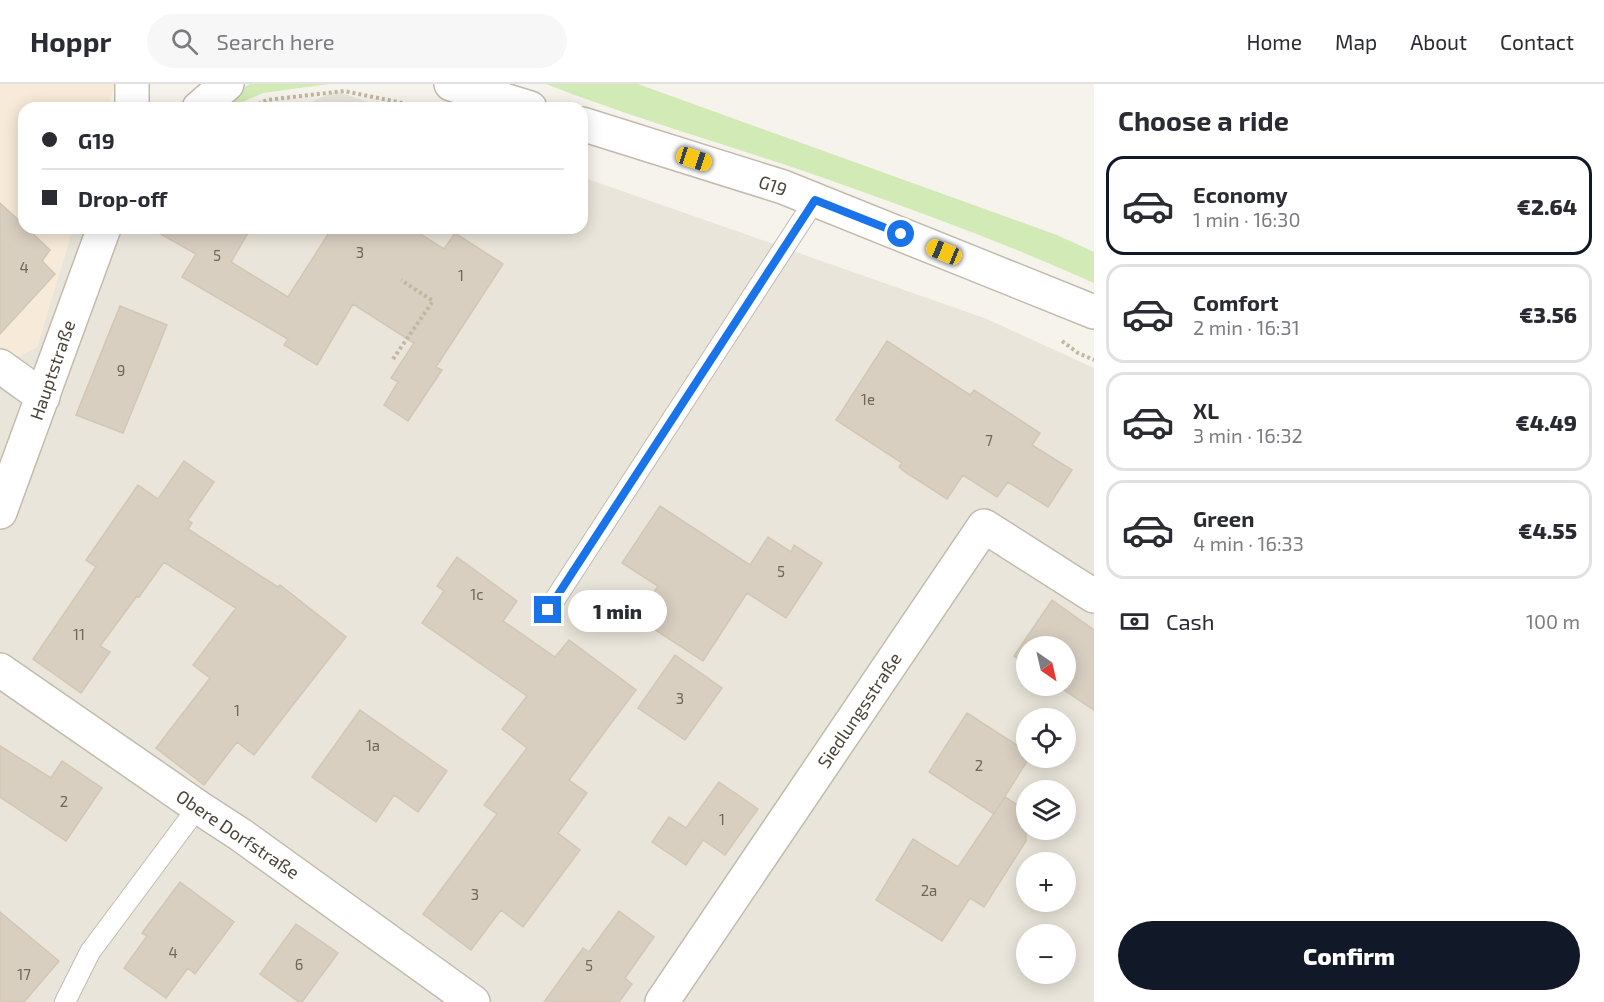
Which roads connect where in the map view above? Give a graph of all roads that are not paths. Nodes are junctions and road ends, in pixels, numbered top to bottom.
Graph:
1 (132, 84) edge
2 (227, 84) edge
3 (451, 84) edge
4 (132, 102) edge
5 (206, 102) edge
6 (511, 102) edge
7 (588, 126) edge
8 (815, 200) junction
9 (101, 234) edge
10 (1094, 312) edge
11 (0, 366) edge
12 (43, 397) junction
13 (0, 512) edge
14 (1094, 596) edge
15 (548, 610) dead end
16 (0, 670) edge
17 (198, 807) junction
18 (65, 1002) edge
19 (473, 1002) edge
20 (662, 1002) edge

1 - 4 street
2 - 5 street
3 - 6 street
7 - 8 street, G19
8 - 10 street, G19
8 - 15 lane
9 - 12 street, Hauptstraße
11 - 12 street
12 - 13 street, Hauptstraße
14 - 20 street, Siedlungsstraße
16 - 17 street, Obere Dorfstraße
17 - 18 lane
17 - 19 street, Obere Dorfstraße

